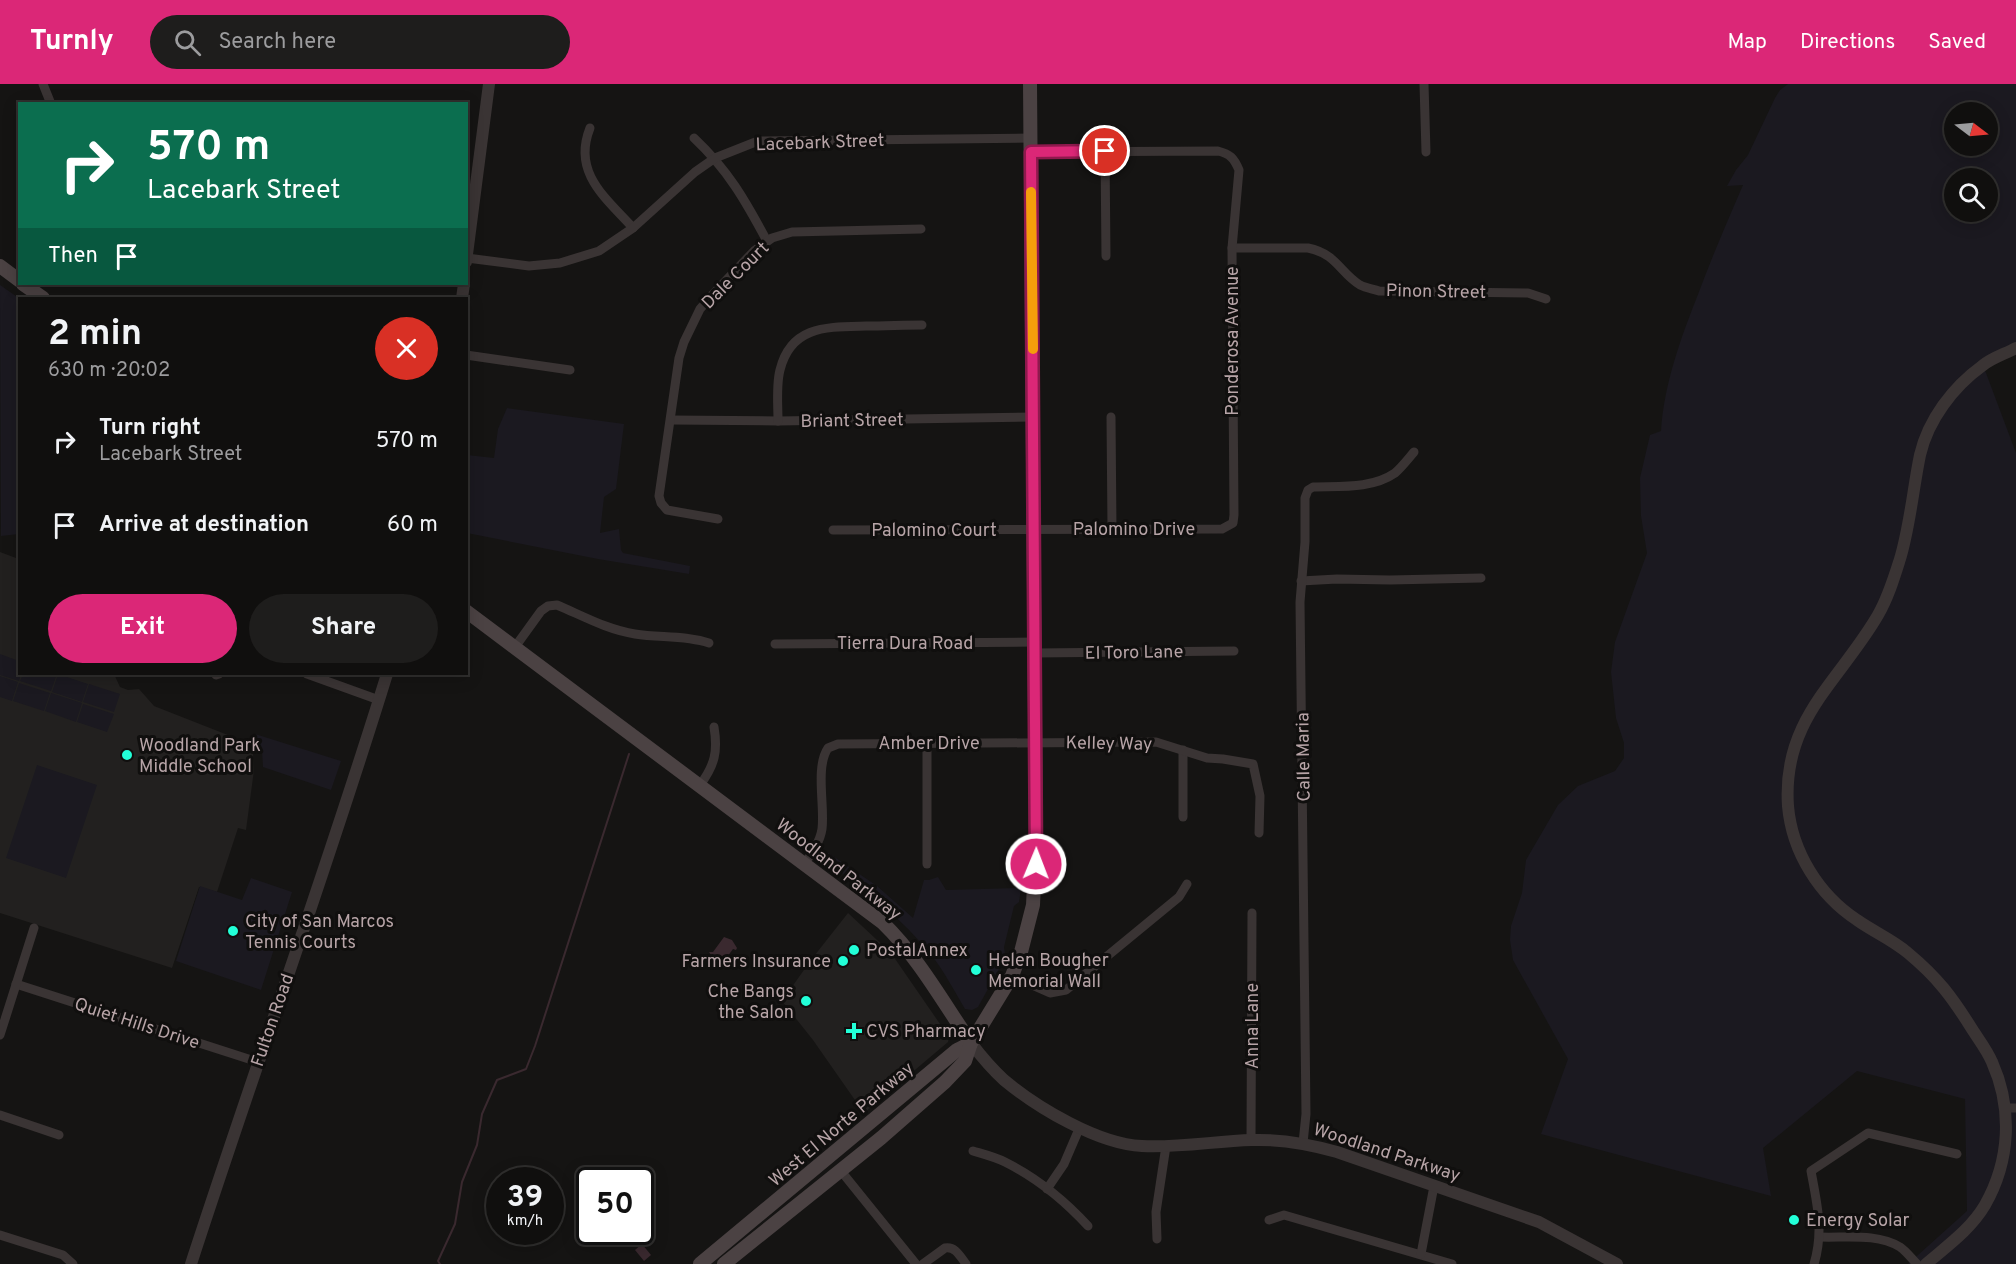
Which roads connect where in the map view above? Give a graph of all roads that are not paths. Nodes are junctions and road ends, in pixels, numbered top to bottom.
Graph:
1 (44, 84) edge
2 (489, 84) edge
3 (1030, 84) edge
4 (1425, 84) edge
5 (50, 102) edge
6 (590, 128) dead end
7 (694, 138) dead end
8 (1031, 138) junction
9 (1105, 151) junction
10 (1031, 152) junction
11 (1426, 152) dead end
12 (715, 158) junction
13 (472, 174) edge
14 (633, 228) junction
15 (921, 229) dead end
16 (767, 241) junction
17 (468, 243) edge
18 (1232, 248) junction
19 (1106, 256) dead end
20 (468, 260) edge
21 (0, 266) edge
22 (18, 279) edge
23 (24, 285) edge
24 (42, 297) edge
25 (1546, 299) dead end
26 (922, 325) dead end
27 (2016, 348) edge
28 (468, 355) edge
29 (570, 370) dead end
30 (1034, 417) junction
31 (1111, 417) dead end
32 (671, 420) junction
33 (778, 421) junction
34 (1414, 452) dead end
35 (718, 519) dead end
36 (1233, 523) joint
37 (1112, 529) junction
38 (833, 530) dead end
39 (1035, 530) junction
40 (1481, 578) dead end
41 (1301, 581) junction
42 (468, 612) edge
43 (709, 643) dead end
44 (775, 644) dead end
45 (515, 647) junction
46 (1035, 647) junction
47 (1233, 651) dead end
48 (310, 675) edge
49 (387, 675) edge
50 (379, 700) junction
51 (714, 727) dead end
52 (927, 743) junction
53 (1034, 743) junction
54 (1182, 750) junction
55 (700, 785) junction
56 (1183, 817) dead end
57 (1259, 833) dead end
58 (805, 864) junction
59 (927, 864) dead end
60 (1187, 884) dead end
61 (1252, 913) dead end
62 (34, 928) dead end
63 (1012, 976) junction
64 (16, 984) junction
65 (0, 1035) edge
66 (970, 1043) junction
67 (258, 1062) junction
68 (2011, 1108) edge
69 (0, 1115) edge
70 (1080, 1129) junction
71 (59, 1135) dead end
72 (1251, 1140) junction
73 (1303, 1143) junction
74 (1166, 1146) junction
75 (973, 1150) dead end
76 (1957, 1154) dead end
77 (841, 1170) junction
78 (1434, 1186) junction
79 (1047, 1189) junction
80 (1269, 1220) dead end
81 (1088, 1226) dead end
82 (0, 1235) edge
83 (1820, 1238) junction
84 (1157, 1239) dead end
85 (1421, 1254) junction
86 (73, 1264) edge
87 (191, 1264) edge
88 (700, 1264) edge
89 (724, 1264) edge
90 (916, 1264) edge
91 (923, 1264) edge
92 (966, 1264) edge
93 (1452, 1264) edge
94 (1617, 1264) edge
95 (1814, 1264) edge
96 (1917, 1264) edge
97 (1926, 1264) edge

1 - 5 street
2 - 13 street
3 - 8 main road
4 - 11 street
6 - 14 street
7 - 12 street
8 - 10 main road
8 - 12 street, Lacebark Street
9 - 10 street
9 - 18 street, Ponderosa Avenue
9 - 19 street
10 - 30 main road
12 - 14 street, Lacebark Street
12 - 16 street
13 - 17 street
14 - 20 street, Lacebark Street
15 - 16 street, Dale Court
16 - 32 street, Dale Court
18 - 25 street, Pinon Street
18 - 36 street, Ponderosa Avenue
21 - 22 main road
23 - 24 main road
26 - 33 street
27 - 68 street
28 - 29 street
30 - 33 street, Briant Street
30 - 39 main road
31 - 37 street
32 - 33 street, Briant Street
32 - 35 street, Dale Court
34 - 41 street, Calle Maria
36 - 37 street, Palomino Drive
37 - 39 street, Palomino Drive
38 - 39 street, Palomino Court
39 - 46 main road
40 - 41 street
41 - 73 street, Calle Maria
42 - 45 main road, Woodland Parkway
43 - 45 street
44 - 46 street, Tierra Dura Road
45 - 55 main road, Woodland Parkway
46 - 47 street, El Toro Lane
46 - 53 main road
48 - 50 street
49 - 50 street, Fulton Road
50 - 67 street, Fulton Road
51 - 55 street
52 - 53 street, Amber Drive
52 - 58 street, Amber Drive
52 - 59 street
53 - 54 street, Kelley Way
53 - 63 main road
54 - 56 street
54 - 57 street, Kelley Way
55 - 58 main road, Woodland Parkway
58 - 66 main road, Woodland Parkway
60 - 63 street
61 - 72 street, Anna Lane
62 - 64 street
63 - 66 main road
64 - 65 street
64 - 67 street, Quiet Hills Drive
66 - 70 street, Woodland Parkway
66 - 77 main road, West El Norte Parkway
66 - 88 main road, West El Norte Parkway
67 - 87 street, Fulton Road
68 - 97 street
69 - 71 street
70 - 74 street, Woodland Parkway
70 - 79 street
72 - 73 street, Woodland Parkway
72 - 74 street, Woodland Parkway
73 - 78 street, Woodland Parkway
74 - 84 street
75 - 79 street
76 - 83 street
77 - 89 main road, West El Norte Parkway
77 - 90 street
78 - 85 street
78 - 94 street, Woodland Parkway
79 - 81 street
80 - 85 street
82 - 86 street
83 - 95 street
83 - 96 street
85 - 93 street
91 - 92 street

